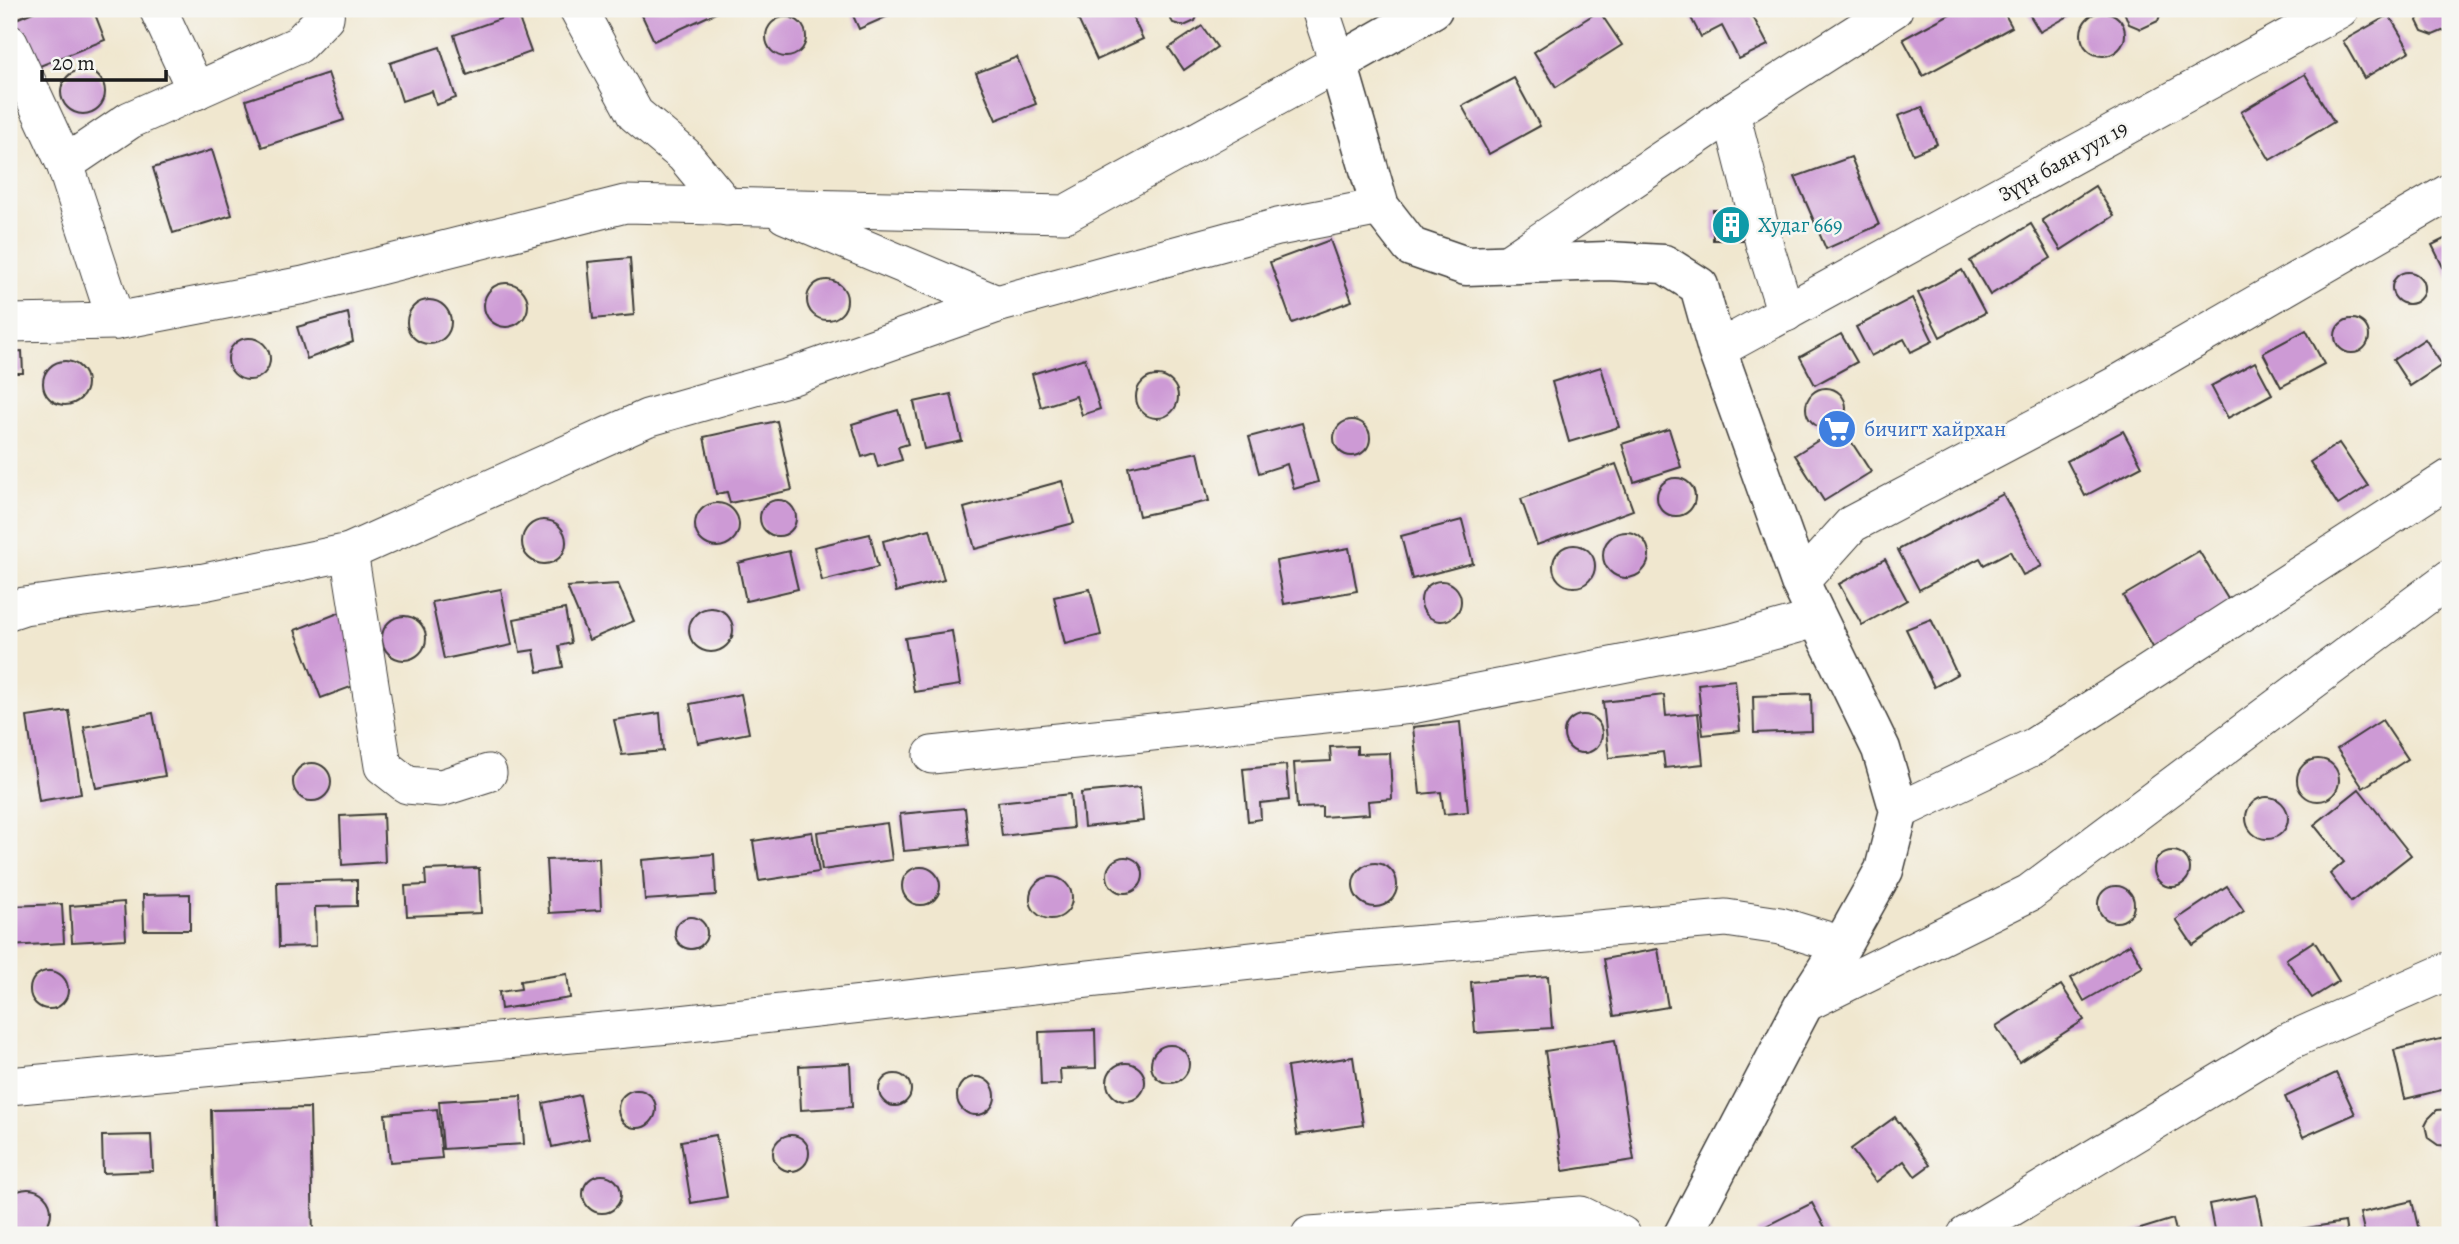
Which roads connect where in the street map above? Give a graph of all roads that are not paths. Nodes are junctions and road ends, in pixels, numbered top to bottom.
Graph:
1 (158, 9) edge
2 (326, 9) edge
3 (578, 9) edge
4 (1320, 9) edge
5 (1433, 9) edge
6 (1894, 9) edge
7 (2340, 9) edge
8 (9, 43) edge
9 (1338, 63) junction
10 (196, 92) junction
11 (1731, 113) junction
12 (65, 164) junction
13 (2450, 192) edge
14 (727, 207) junction
15 (1380, 207) junction
16 (768, 208) junction
17 (1507, 264) junction
18 (997, 304) junction
19 (1786, 313) junction
20 (116, 321) junction
21 (9, 323) edge
22 (1717, 350) junction
23 (2450, 478) edge
24 (349, 552) junction
25 (2450, 578) edge
26 (1800, 582) junction
27 (9, 611) edge
28 (1816, 619) junction
29 (932, 755) dead end
30 (488, 772) dead end
31 (1899, 811) junction
32 (1842, 945) junction
33 (2450, 970) edge
34 (1804, 1004) junction
35 (9, 1086) edge
36 (1310, 1235) edge
37 (1622, 1235) edge
38 (1683, 1235) edge
39 (1966, 1235) edge

1 - 10 street
2 - 10 street
3 - 14 street
4 - 9 street
5 - 9 street
6 - 11 street
7 - 19 street, Зүүн баян уул 19
8 - 12 street
9 - 15 street
9 - 16 street
10 - 12 street
11 - 17 street
11 - 19 street
12 - 20 street
13 - 26 street
14 - 16 street
14 - 20 street
15 - 17 street
15 - 18 street
16 - 18 street
17 - 22 street
18 - 24 street
19 - 22 street, Зүүн баян уул 19
20 - 21 street
22 - 26 street
23 - 31 street
24 - 27 street
24 - 30 street
25 - 34 street
26 - 28 street
28 - 29 street
28 - 31 street
31 - 32 street
32 - 34 street
32 - 35 street
33 - 39 street
34 - 38 street
36 - 37 street

